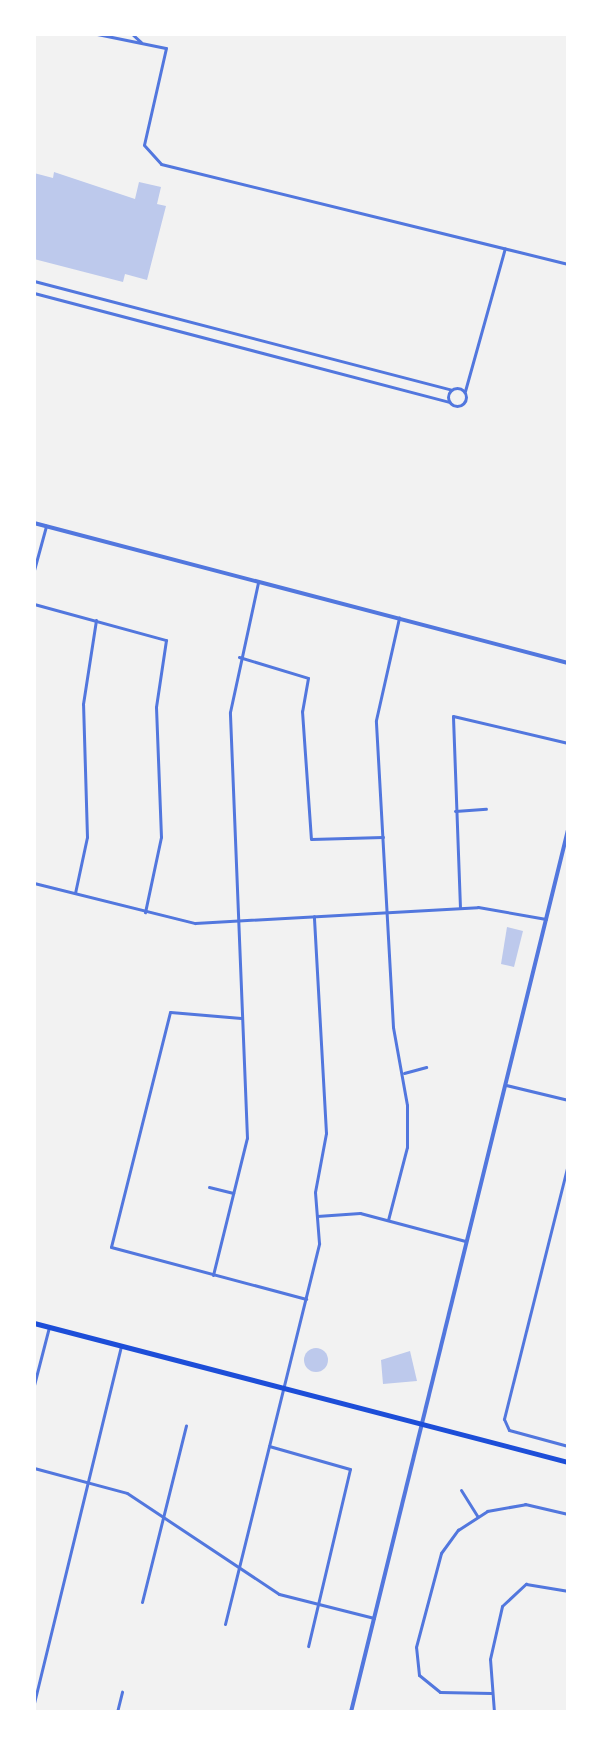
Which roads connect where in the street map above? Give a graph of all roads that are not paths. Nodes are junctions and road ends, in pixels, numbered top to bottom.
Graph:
1 (97, 34) edge
2 (132, 34) edge
3 (141, 42) junction
4 (505, 248) junction
5 (567, 264) edge
6 (34, 281) edge
7 (34, 293) edge
8 (451, 390) junction
9 (465, 391) junction
10 (449, 402) junction
11 (34, 523) edge
12 (46, 526) junction
13 (34, 570) edge
14 (258, 582) junction
15 (34, 604) edge
16 (399, 618) junction
17 (96, 620) junction
18 (239, 657) junction
19 (568, 663) edge
20 (568, 743) edge
21 (486, 809) dead end
22 (455, 811) junction
23 (568, 830) edge
24 (383, 837) junction
25 (34, 883) edge
26 (75, 894) junction
27 (460, 908) junction
28 (145, 912) junction
29 (387, 912) junction
30 (314, 916) junction
31 (546, 919) junction
32 (241, 920) junction
33 (242, 1018) junction
34 (426, 1067) dead end
35 (404, 1073) junction
36 (506, 1085) junction
37 (568, 1100) edge
38 (568, 1164) edge
39 (209, 1187) dead end
40 (233, 1193) junction
41 (317, 1216) junction
42 (388, 1220) junction
43 (467, 1241) junction
44 (213, 1275) junction
45 (306, 1299) junction
46 (34, 1323) edge
47 (49, 1327) junction
48 (121, 1346) junction
49 (34, 1385) edge
50 (283, 1389) junction
51 (421, 1424) junction
52 (186, 1425) dead end
53 (269, 1446) junction
54 (568, 1446) edge
55 (568, 1462) edge
56 (34, 1468) edge
57 (89, 1481) junction
58 (461, 1490) dead end
59 (568, 1514) edge
60 (164, 1516) junction
61 (477, 1516) junction
62 (239, 1569) junction
63 (568, 1591) edge
64 (142, 1602) dead end
65 (318, 1605) junction
66 (374, 1618) junction
67 (225, 1624) dead end
68 (308, 1646) dead end
69 (568, 1659) edge
70 (419, 1675) junction
71 (410, 1680) dead end
72 (122, 1692) dead end
73 (491, 1693) junction
74 (568, 1701) edge
75 (34, 1703) edge
76 (117, 1712) edge
77 (351, 1712) edge
78 (494, 1712) edge

1 - 3 street
2 - 3 street
3 - 4 street
4 - 5 street
4 - 9 street
6 - 8 street
7 - 10 street
8 - 9 street
8 - 10 street
9 - 10 street
11 - 12 street
12 - 13 street
12 - 14 street
14 - 16 street
14 - 18 street
15 - 17 street
16 - 19 street
16 - 24 street
17 - 26 street
17 - 28 street
18 - 24 street
18 - 32 street
20 - 22 street
21 - 22 street
22 - 27 street
23 - 31 street
24 - 29 street
25 - 26 street
26 - 28 street
27 - 29 street
27 - 31 street
28 - 32 street
29 - 30 street
29 - 35 street
30 - 32 street
30 - 41 street
31 - 36 street
32 - 33 street
33 - 40 street
33 - 44 street
34 - 35 street
35 - 42 street
36 - 37 street
36 - 43 street
38 - 54 street
39 - 40 street
40 - 44 street
41 - 42 street
41 - 45 street
42 - 43 street
43 - 51 street
44 - 45 street
45 - 50 street
46 - 47 main road
47 - 48 main road
47 - 49 street
48 - 50 main road
48 - 57 street
50 - 51 main road
50 - 53 street
51 - 55 main road
51 - 66 street
52 - 60 street
53 - 62 street
53 - 65 street
56 - 57 street
57 - 60 street
57 - 75 street
58 - 61 street
59 - 61 street
60 - 62 street
60 - 64 street
61 - 70 street
62 - 65 street
62 - 67 street
63 - 73 street
65 - 66 street
65 - 68 street
66 - 77 street
69 - 74 street
70 - 71 street
70 - 73 street
72 - 76 street
73 - 78 street

